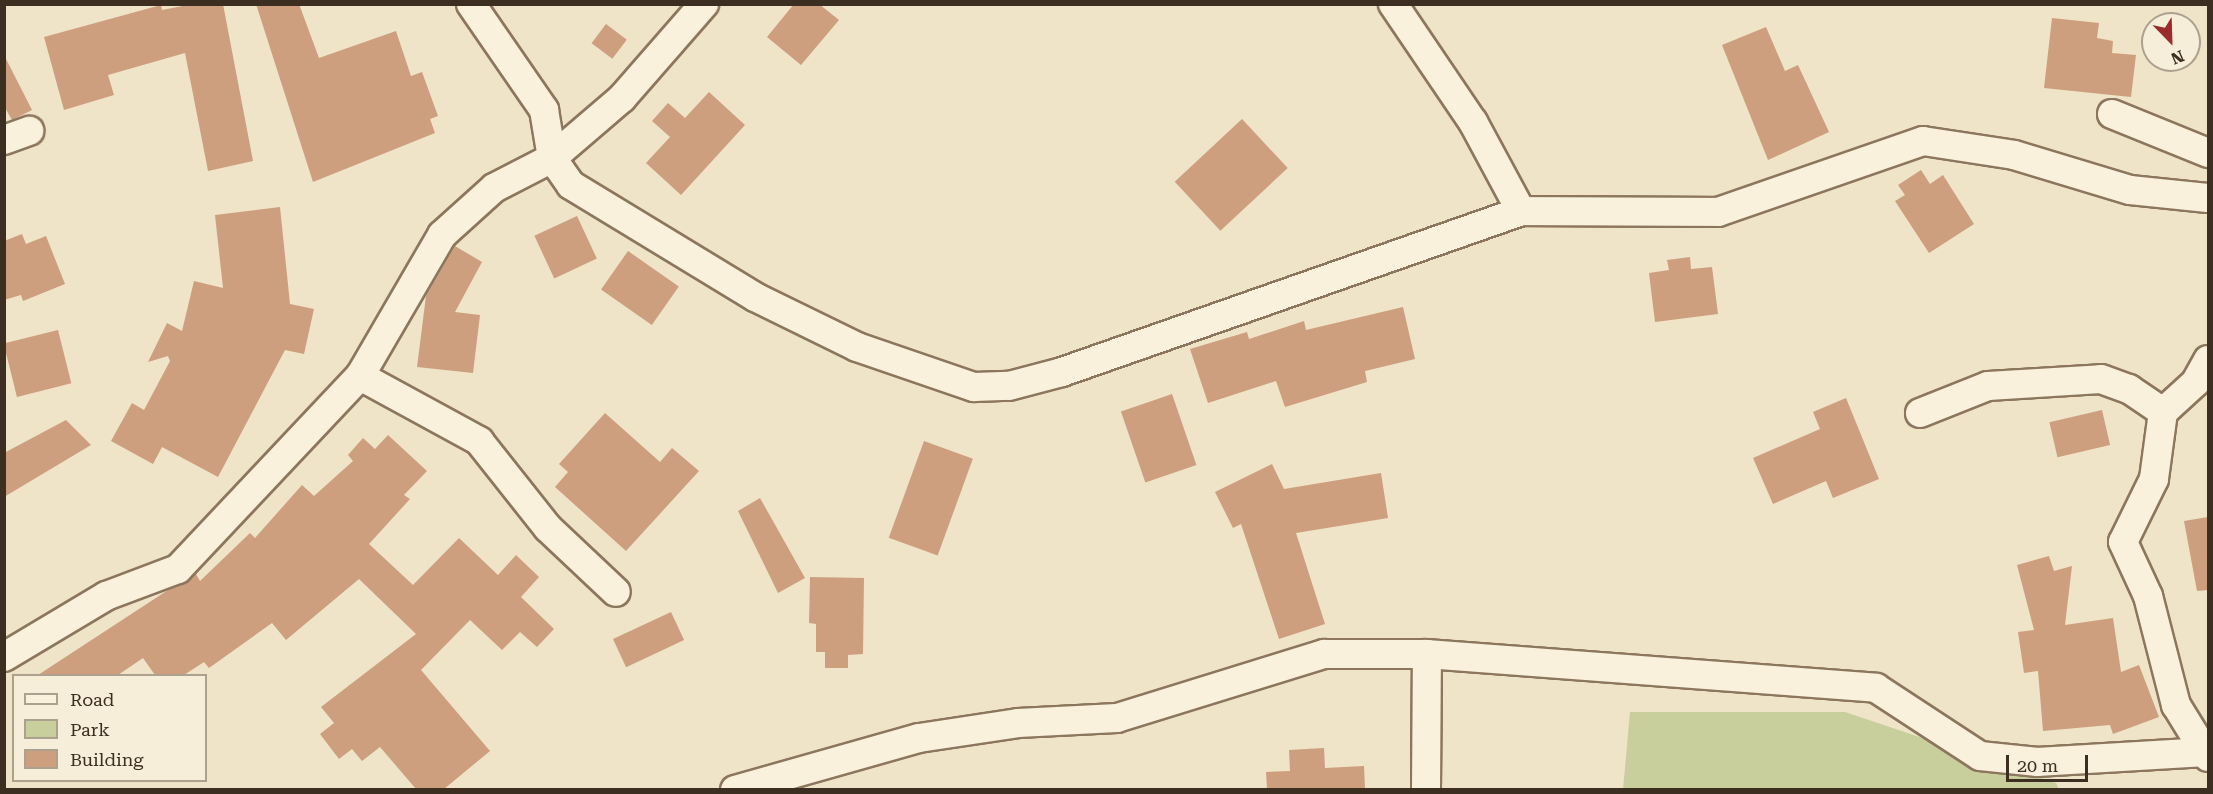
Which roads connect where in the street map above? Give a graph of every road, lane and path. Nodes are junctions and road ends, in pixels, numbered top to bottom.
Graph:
1 (471, 4) edge
2 (704, 4) edge
3 (1393, 4) edge
4 (2112, 114) dead end
5 (2208, 153) edge
6 (552, 158) junction
7 (2208, 198) edge
8 (1521, 211) junction
9 (2208, 360) edge
10 (360, 376) junction
11 (2163, 412) junction
12 (1920, 413) dead end
13 (616, 592) dead end
14 (1427, 654) junction
15 (4, 657) edge
16 (2207, 754) edge
17 (735, 789) edge
18 (1426, 789) edge

1 - 6 street
2 - 6 street
3 - 8 street
4 - 5 street
6 - 8 street
6 - 10 street
7 - 8 street
9 - 11 street
10 - 13 street
10 - 15 street
11 - 12 street
11 - 16 street
14 - 16 street
14 - 17 street
14 - 18 street

